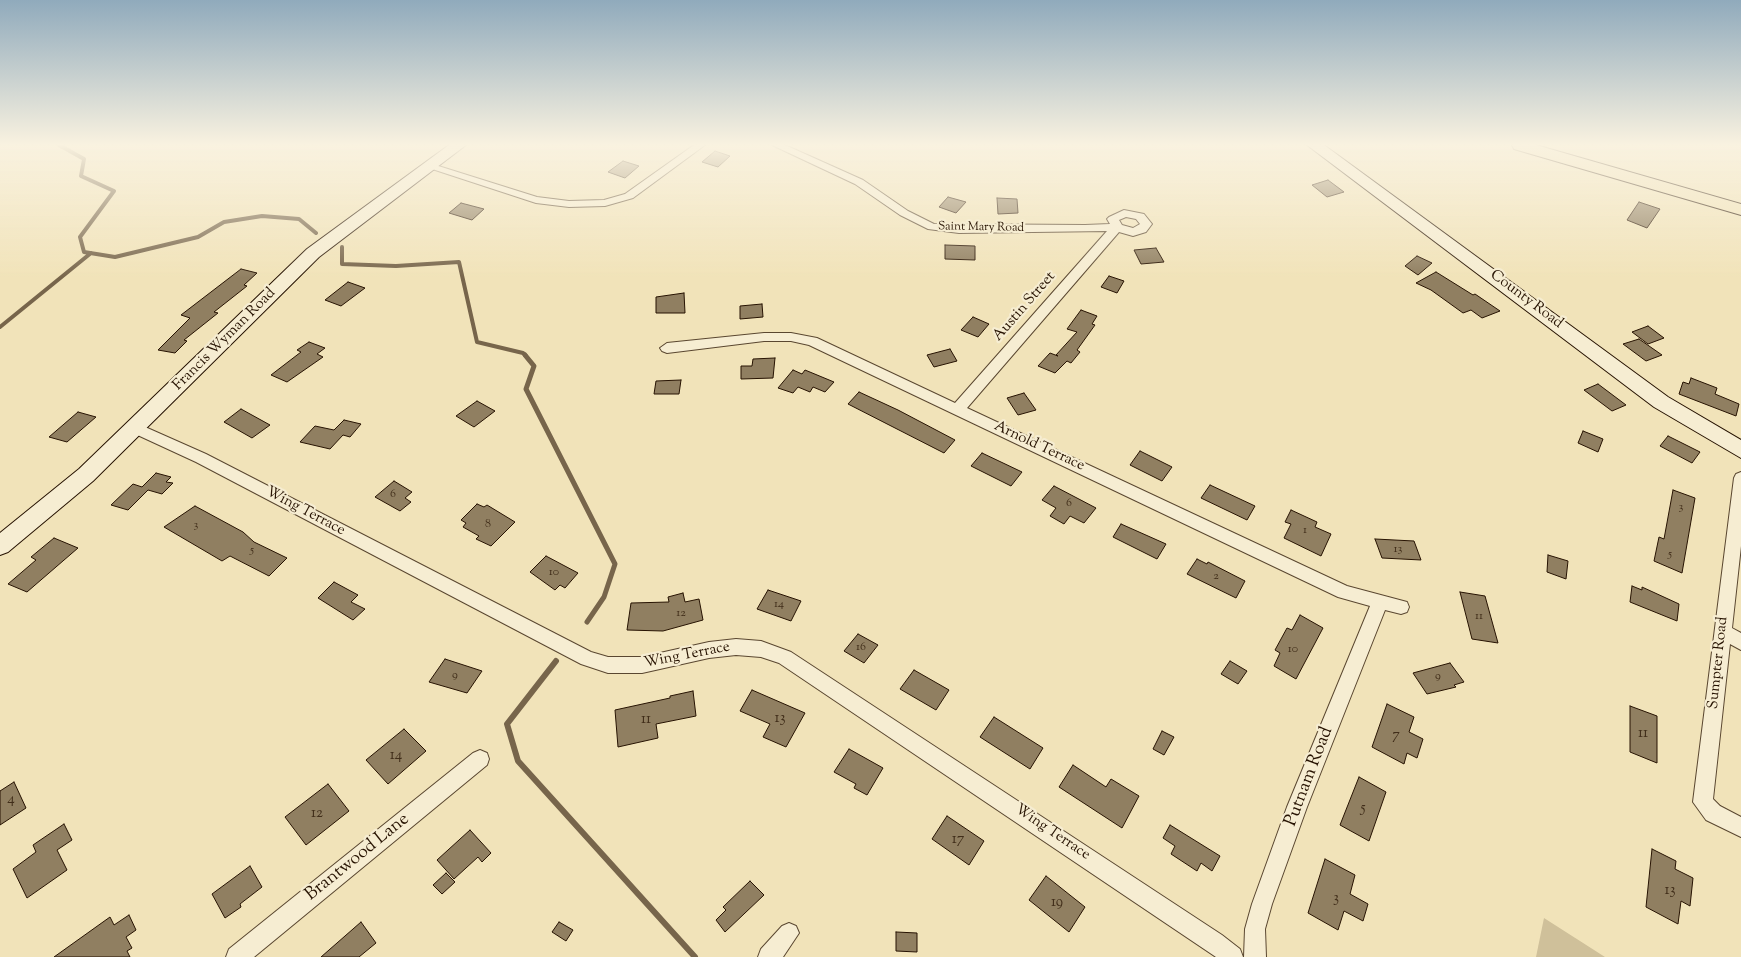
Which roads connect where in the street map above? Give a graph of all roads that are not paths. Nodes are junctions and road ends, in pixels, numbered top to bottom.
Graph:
1 (397, 190) edge
2 (503, 190) edge
3 (638, 190) edge
4 (870, 190) edge
5 (1376, 190) edge
6 (1673, 190) edge
7 (1741, 210) edge
8 (1116, 227) joint
9 (667, 348) dead end
10 (959, 408) junction
11 (136, 428) junction
12 (1741, 450) edge
13 (1741, 478) edge
14 (0, 546) edge
15 (1380, 601) junction
16 (1402, 607) dead end
17 (1723, 631) junction
18 (1741, 642) edge
19 (480, 759) dead end
20 (1741, 827) edge
21 (789, 933) dead end
22 (237, 957) edge
23 (769, 957) edge
24 (1232, 957) edge
25 (1254, 957) edge

1 - 11 main road, Francis Wyman Road
2 - 3 street
4 - 8 street, Saint Mary Road
5 - 12 main road, County Road
6 - 7 main road
8 - 10 street, Austin Street
9 - 10 street, Arnold Terrace
10 - 15 street, Arnold Terrace
11 - 14 main road, Francis Wyman Road
11 - 24 street, Wing Terrace
13 - 17 street, Sumpter Road
15 - 16 street, Arnold Terrace
15 - 25 street, Putnam Road
17 - 18 street
17 - 20 street, Sumpter Road
19 - 22 street, Brantwood Lane
21 - 23 street

